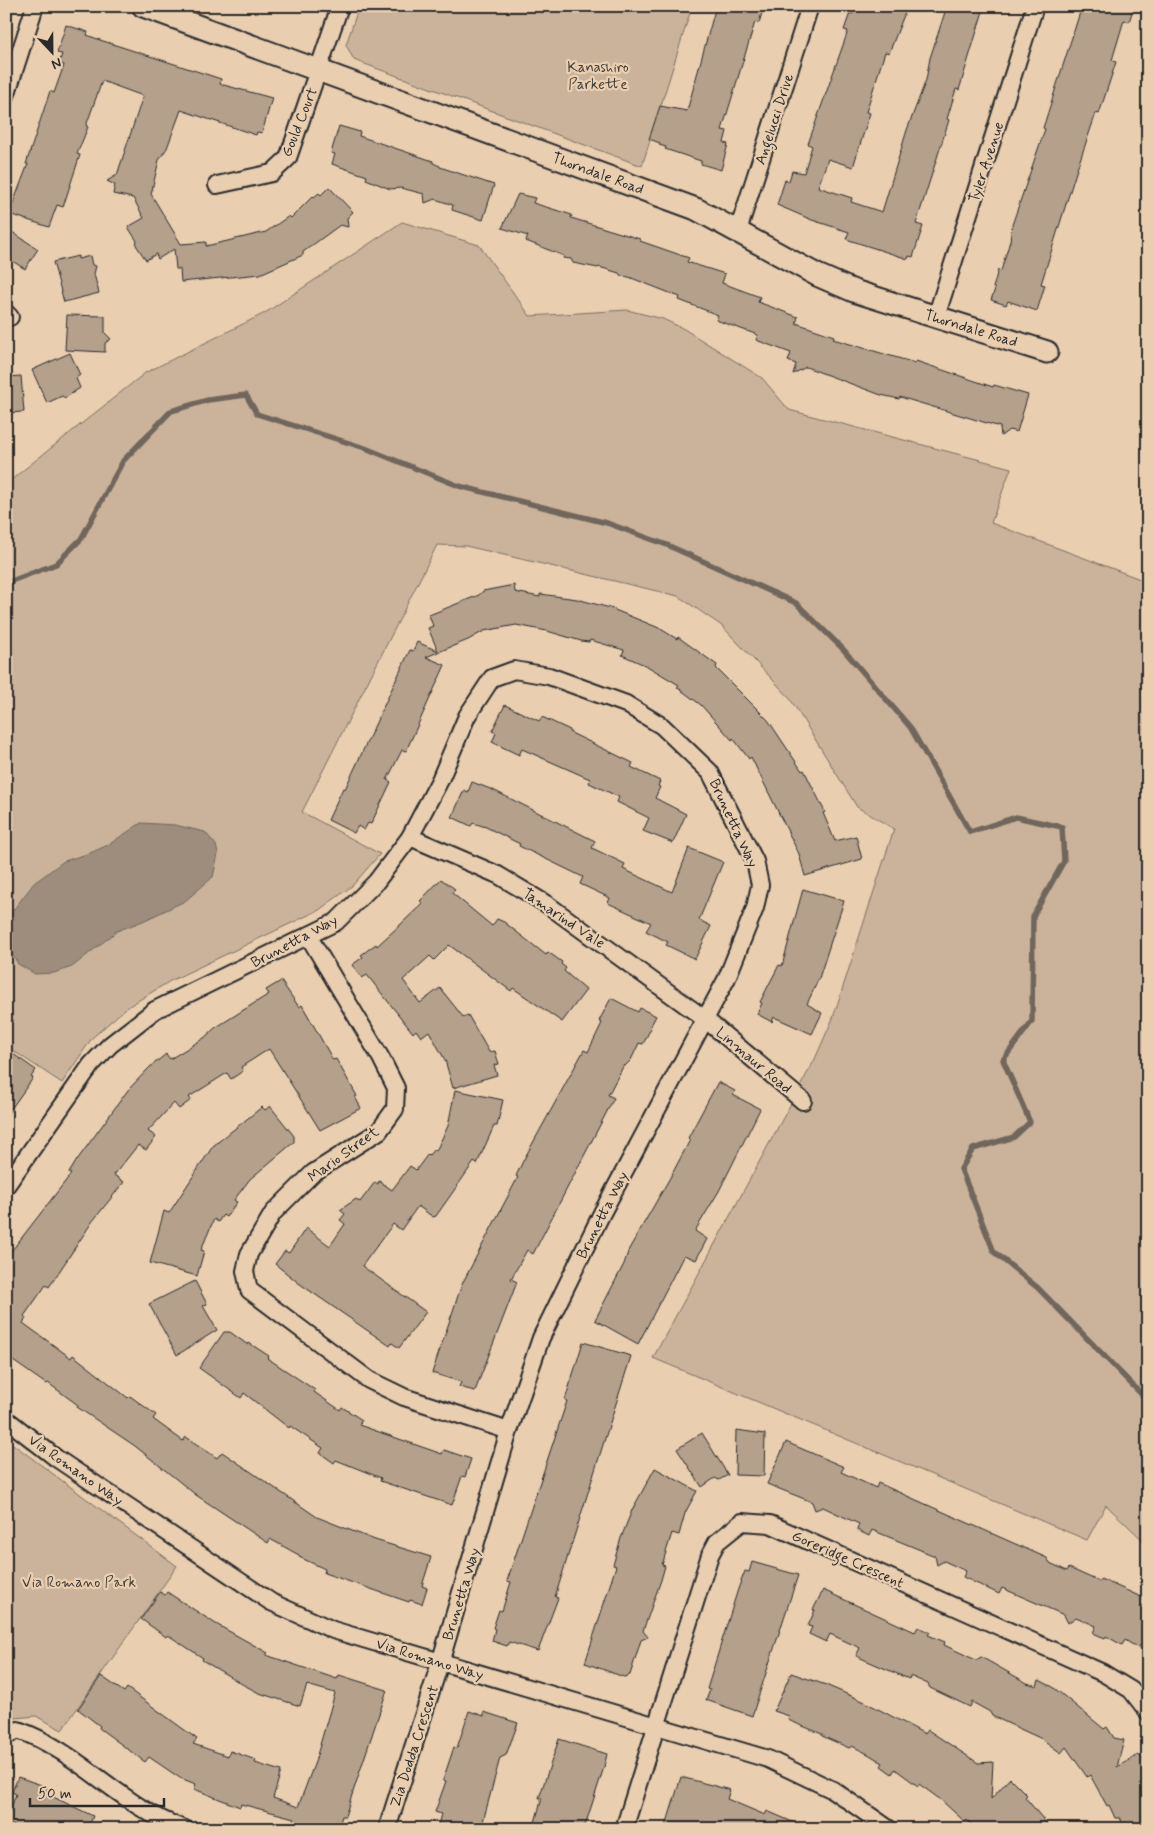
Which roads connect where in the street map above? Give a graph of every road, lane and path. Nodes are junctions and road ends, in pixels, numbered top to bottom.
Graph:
1 (35, 6) edge
2 (143, 6) edge
3 (340, 6) edge
4 (810, 6) edge
5 (1035, 6) edge
6 (320, 71) junction
7 (6, 96) edge
8 (217, 185) dead end
9 (738, 231) junction
10 (936, 317) junction
11 (1047, 352) dead end
12 (410, 837) junction
13 (308, 937) junction
14 (705, 1020) junction
15 (803, 1101) dead end
16 (6, 1186) edge
17 (6, 1419) edge
18 (509, 1431) junction
19 (440, 1663) junction
20 (1148, 1712) edge
21 (655, 1725) junction
22 (6, 1736) edge
23 (185, 1829) edge
24 (388, 1829) edge
25 (624, 1829) edge
26 (888, 1829) edge

1 - 7 street
2 - 6 street, Thorndale Road
3 - 6 street, Gould Court
4 - 9 street, Angelucci Drive
5 - 10 street, Tyler Avenue
6 - 8 street, Gould Court
6 - 9 street, Thorndale Road
9 - 10 street, Thorndale Road
10 - 11 street, Thorndale Road
12 - 13 street, Brunetta Way
12 - 14 street, Tamarind Vale
12 - 14 street, Brunetta Way
13 - 16 street, Brunetta Way
13 - 18 street, Mario Street
14 - 15 street, Linmaur Road
14 - 18 street, Brunetta Way
17 - 19 street, Via Romano Way
18 - 19 street, Brunetta Way
19 - 21 street, Via Romano Way
19 - 24 street, Zia Dodda Crescent
20 - 21 street, Goreridge Crescent
21 - 25 street, Goreridge Crescent
21 - 26 street, Via Romano Way
22 - 23 street

